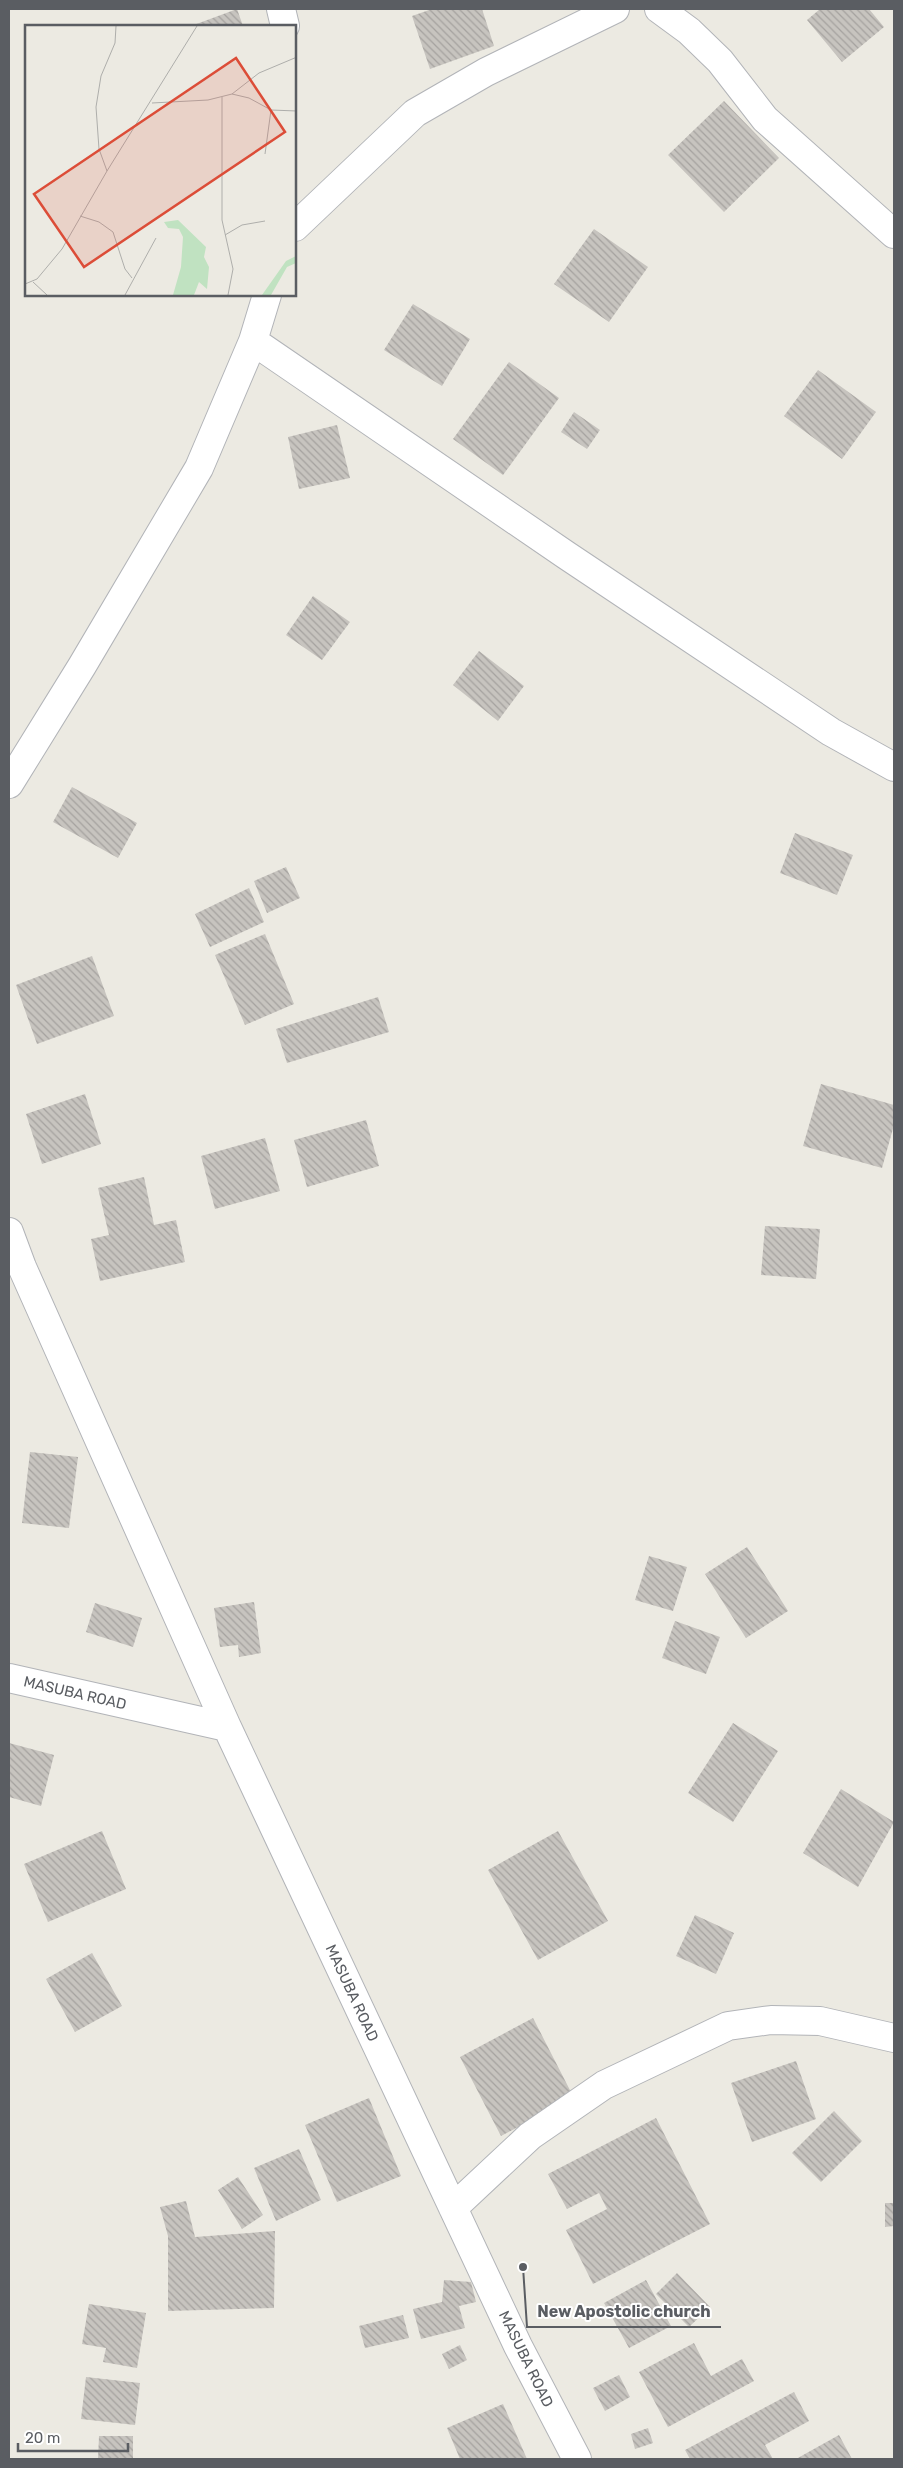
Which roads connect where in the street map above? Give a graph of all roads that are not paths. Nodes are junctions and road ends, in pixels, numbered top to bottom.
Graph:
1 (282, 9) edge
2 (615, 9) edge
3 (659, 9) edge
4 (285, 25) edge
5 (296, 226) edge
6 (894, 234) edge
7 (268, 296) edge
8 (252, 341) junction
9 (894, 766) edge
10 (9, 784) edge
11 (9, 1232) edge
12 (9, 1678) edge
13 (227, 1726) junction
14 (894, 2038) edge
15 (453, 2208) junction
16 (576, 2459) edge

1 - 4 street
2 - 5 street
3 - 6 street
7 - 8 street
8 - 9 street
8 - 10 street
11 - 13 street
12 - 13 street, MASUBA ROAD
13 - 15 street, MASUBA ROAD
14 - 15 street
15 - 16 street, MASUBA ROAD

